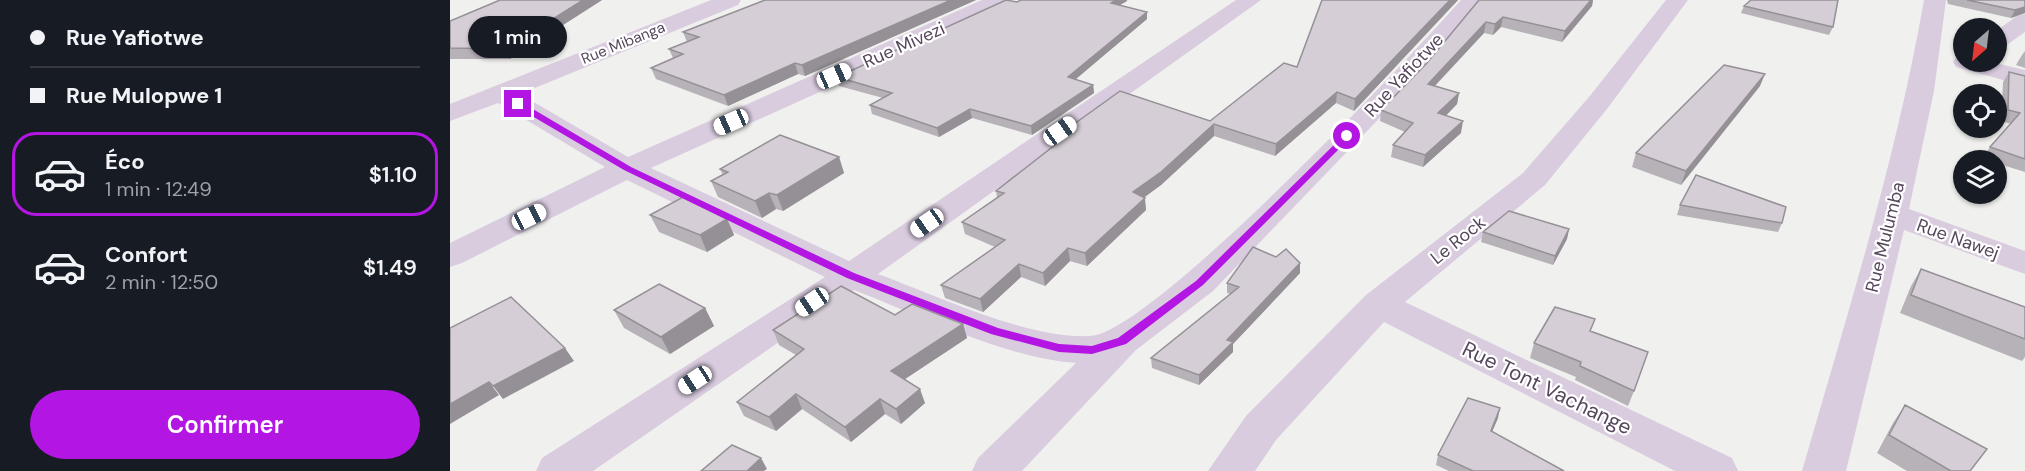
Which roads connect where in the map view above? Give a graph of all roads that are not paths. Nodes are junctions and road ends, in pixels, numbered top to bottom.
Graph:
1 (730, 0) edge
2 (999, 0) edge
3 (1250, 0) edge
4 (1472, 0) edge
5 (1677, 0) edge
6 (1935, 0) edge
7 (2025, 21) edge
8 (2007, 34) edge
9 (1953, 69) edge
10 (2003, 72) edge
11 (2025, 78) edge
12 (1922, 91) junction
13 (500, 93) junction
14 (450, 113) edge
15 (627, 168) junction
16 (1892, 214) junction
17 (450, 256) edge
18 (2025, 263) edge
19 (851, 276) junction
20 (1378, 304) junction
21 (1122, 341) junction
22 (558, 471) edge
23 (994, 471) edge
24 (1230, 471) edge
25 (1716, 471) edge
26 (1824, 471) edge

1 - 13 street, Rue Mibanga
2 - 15 street, Rue Mivezi
3 - 19 street
4 - 21 street, Rue Yafiotwe
5 - 20 street, Le Rock
6 - 12 street, Rue Mulumba
7 - 8 street
9 - 12 street
10 - 11 street
12 - 16 street, Rue Mulumba
13 - 14 street, Rue Mibanga
13 - 15 street
15 - 17 street, Rue Mivezi
15 - 19 street
16 - 18 street, Rue Nawej
16 - 26 street, Rue Mulumba
19 - 21 street
19 - 22 street
20 - 24 street, Le Rock
20 - 25 street, Rue Tont Vachange
21 - 23 street

